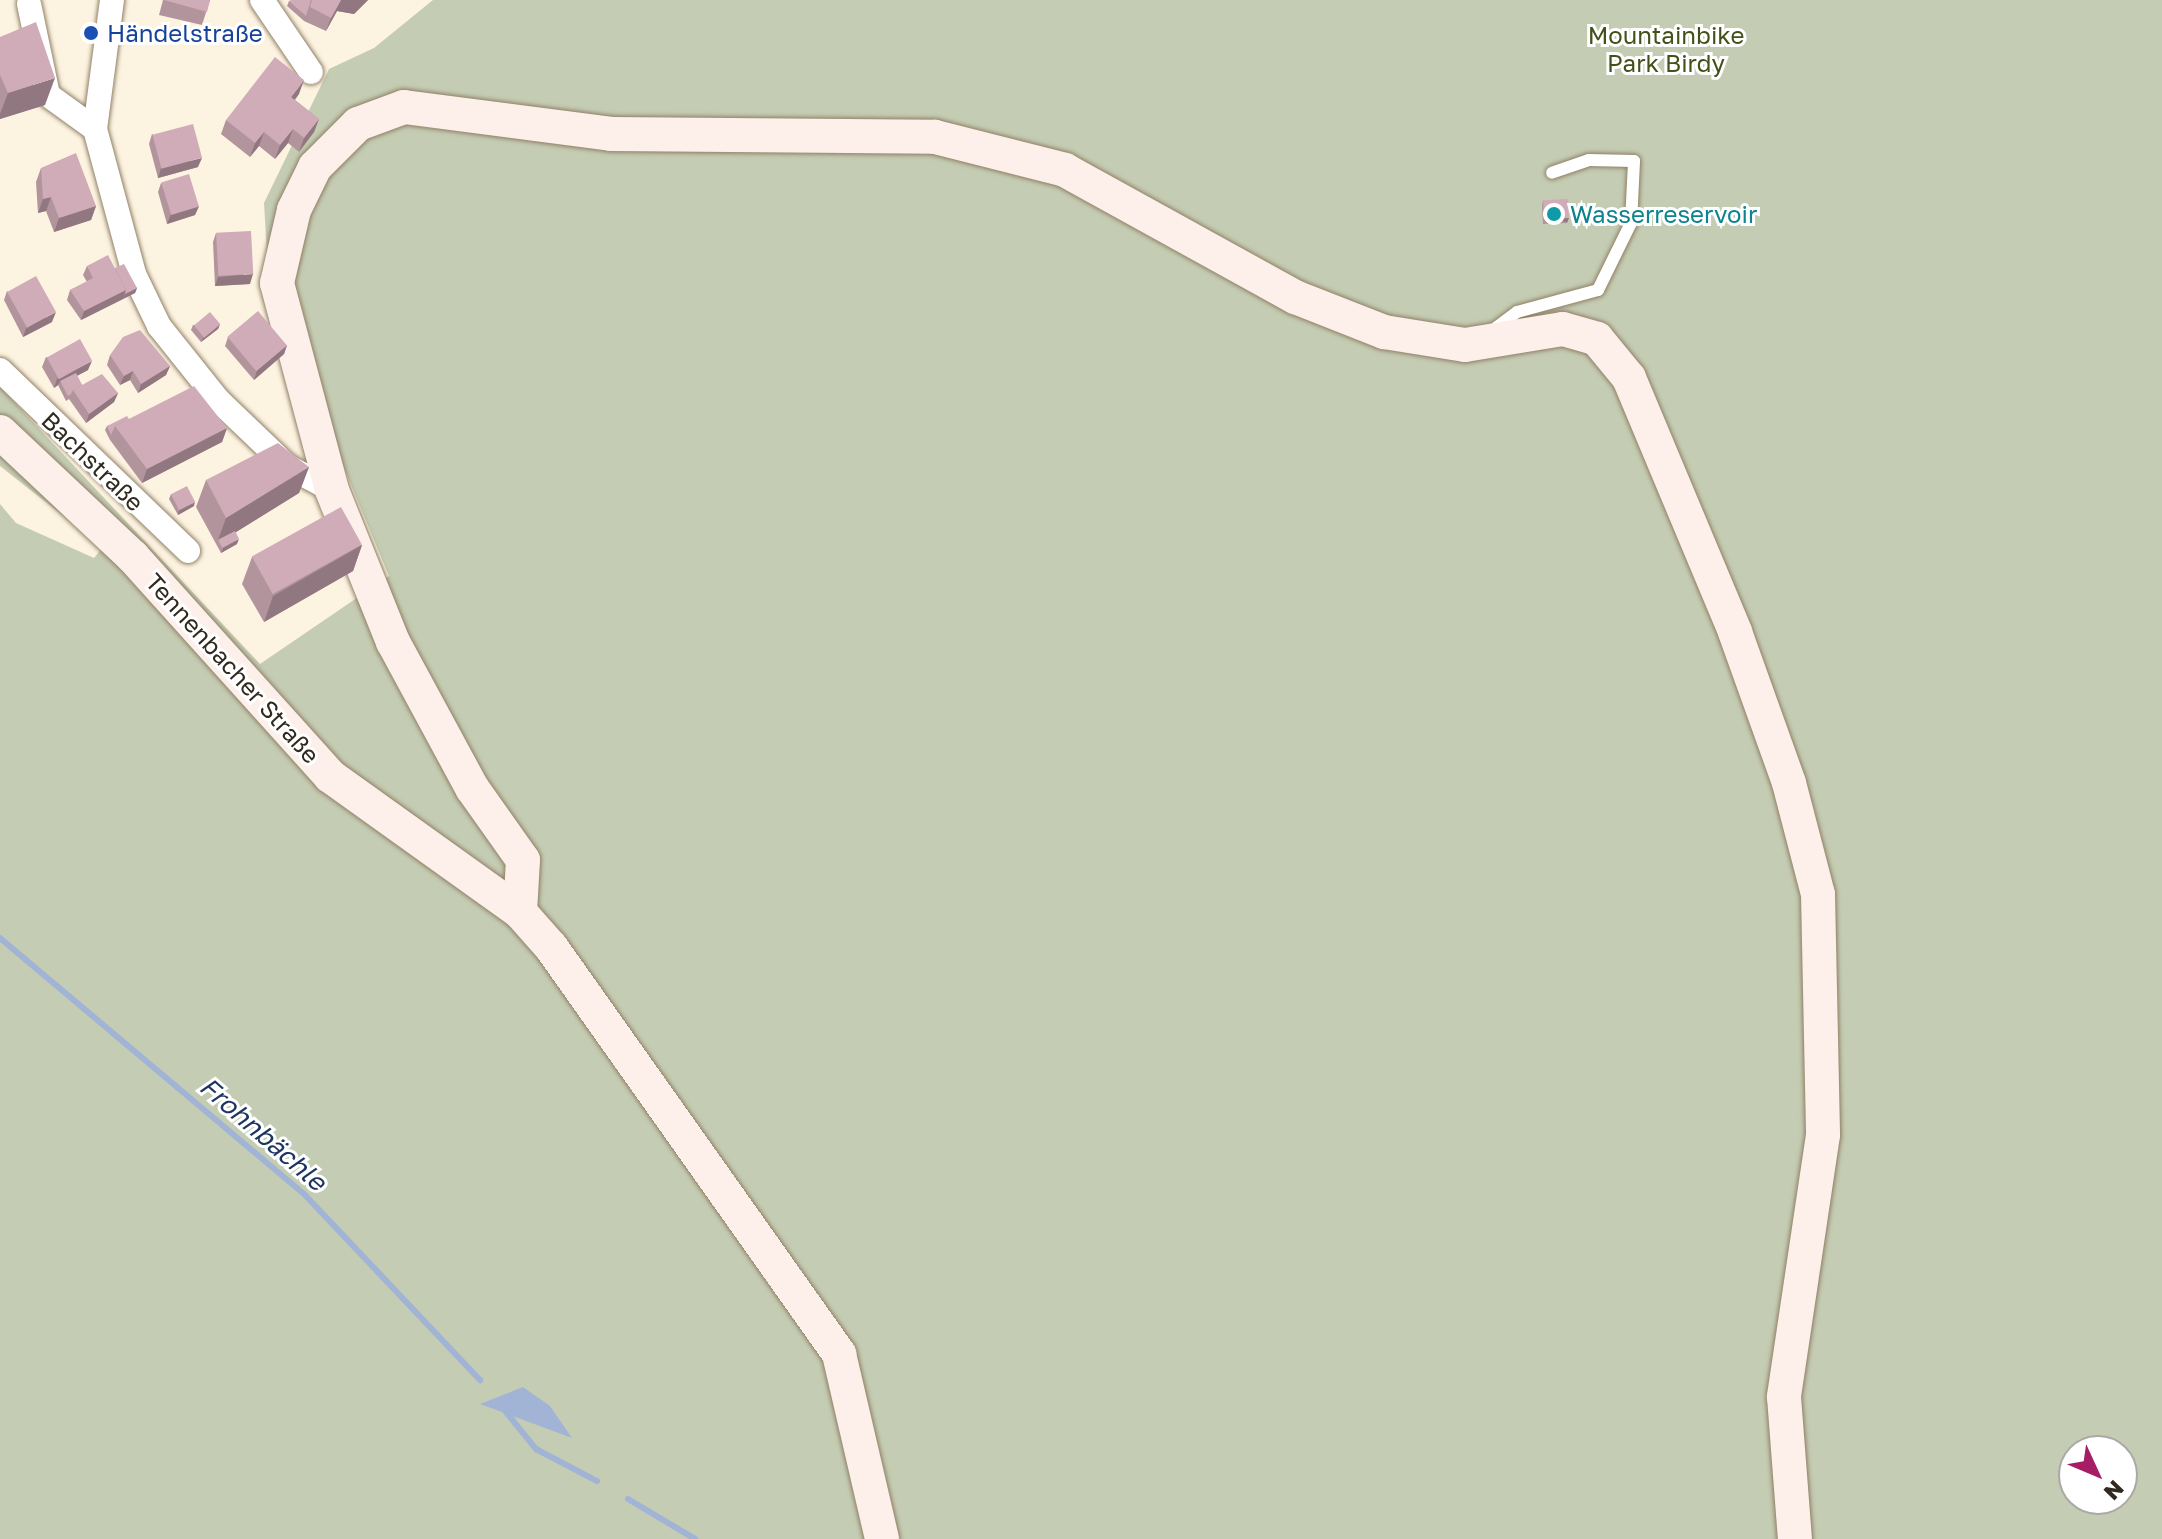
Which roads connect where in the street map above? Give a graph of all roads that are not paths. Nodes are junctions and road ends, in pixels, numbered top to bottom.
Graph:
1 (112, 0) edge
2 (262, 0) edge
3 (29, 4) dead end
4 (311, 72) dead end
5 (95, 129) junction
6 (1552, 173) dead end
7 (1474, 344) junction
8 (0, 370) edge
9 (0, 432) edge
10 (332, 490) junction
11 (188, 551) dead end
12 (520, 912) junction
13 (882, 1539) edge
14 (1795, 1539) edge

1 - 5 street
2 - 4 street
3 - 5 street
5 - 10 street
6 - 7 lane
7 - 10 street
7 - 14 street
8 - 11 street, Bachstraße
9 - 12 street, Tennenbacher Straße
10 - 12 street
12 - 13 street, Tennenbacher Straße

